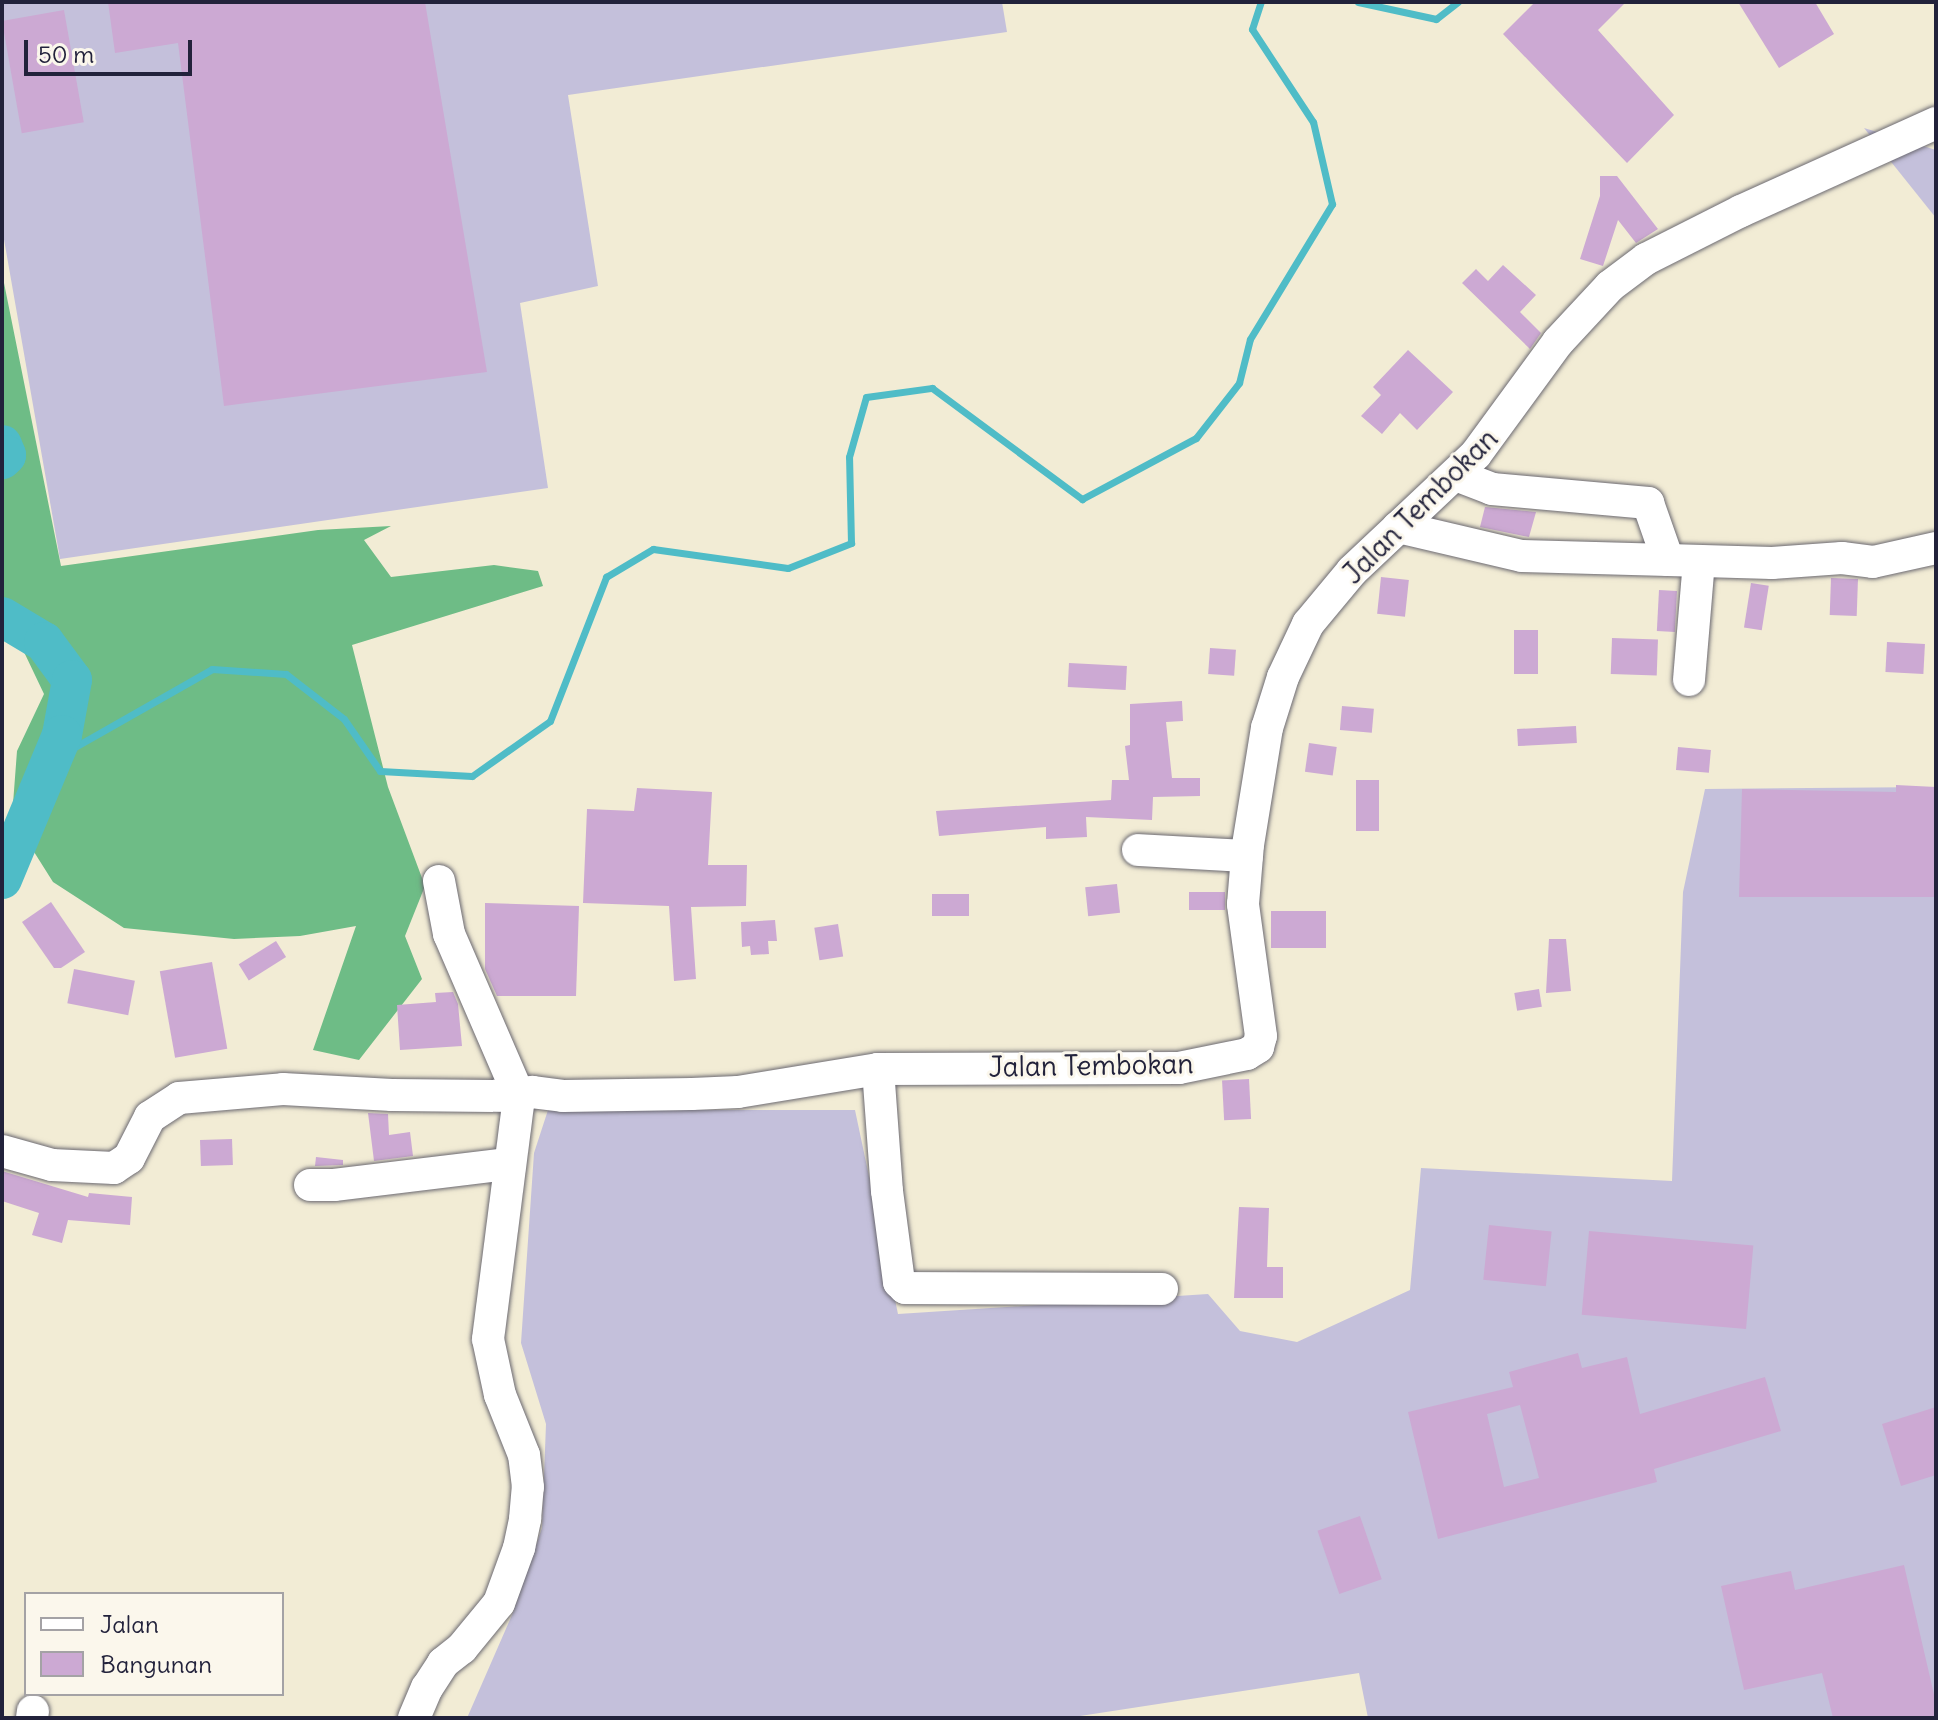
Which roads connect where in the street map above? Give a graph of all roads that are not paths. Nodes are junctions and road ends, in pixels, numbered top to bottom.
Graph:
1 (1936, 123) edge
2 (1467, 480) junction
3 (1398, 527) junction
4 (1936, 548) edge
5 (1684, 560) junction
6 (1689, 680) dead end
7 (1138, 850) dead end
8 (1247, 856) junction
9 (439, 881) dead end
10 (878, 1069) junction
11 (519, 1096) junction
12 (2, 1151) edge
13 (508, 1164) junction
14 (310, 1185) dead end
15 (1162, 1289) dead end
16 (415, 1715) edge

1 - 2 street, Jalan Tembokan
2 - 3 street, Jalan Tembokan
2 - 5 street
3 - 5 street
3 - 8 street, Jalan Tembokan
4 - 5 street
5 - 6 street
7 - 8 street
8 - 10 street, Jalan Tembokan
9 - 11 street
10 - 11 street, Jalan Tembokan
10 - 15 street
11 - 12 street, Jalan Tembokan
11 - 13 street
13 - 14 street
13 - 16 street

